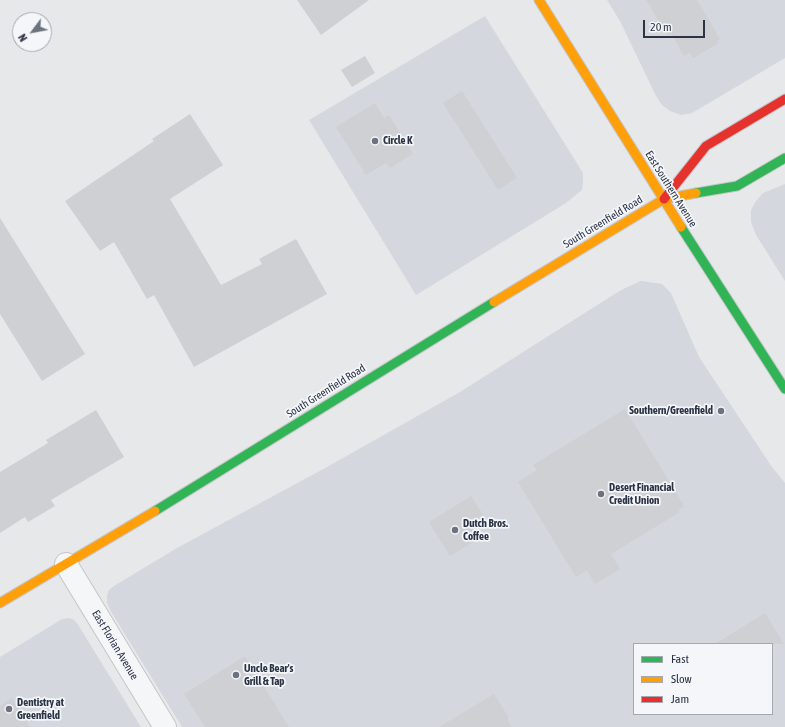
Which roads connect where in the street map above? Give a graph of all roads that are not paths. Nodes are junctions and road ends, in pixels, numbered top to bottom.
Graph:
1 (539, 0) edge
2 (785, 100) edge
3 (785, 158) edge
4 (664, 200) junction
5 (785, 389) edge
6 (66, 564) junction
7 (0, 603) edge
8 (165, 727) edge

1 - 4 main road, East Southern Avenue
2 - 4 main road, South Greenfield Road
3 - 4 main road, South Greenfield Road
4 - 5 main road, East Southern Avenue
4 - 6 main road, South Greenfield Road
6 - 7 main road, South Greenfield Road
6 - 8 street, East Florian Avenue

